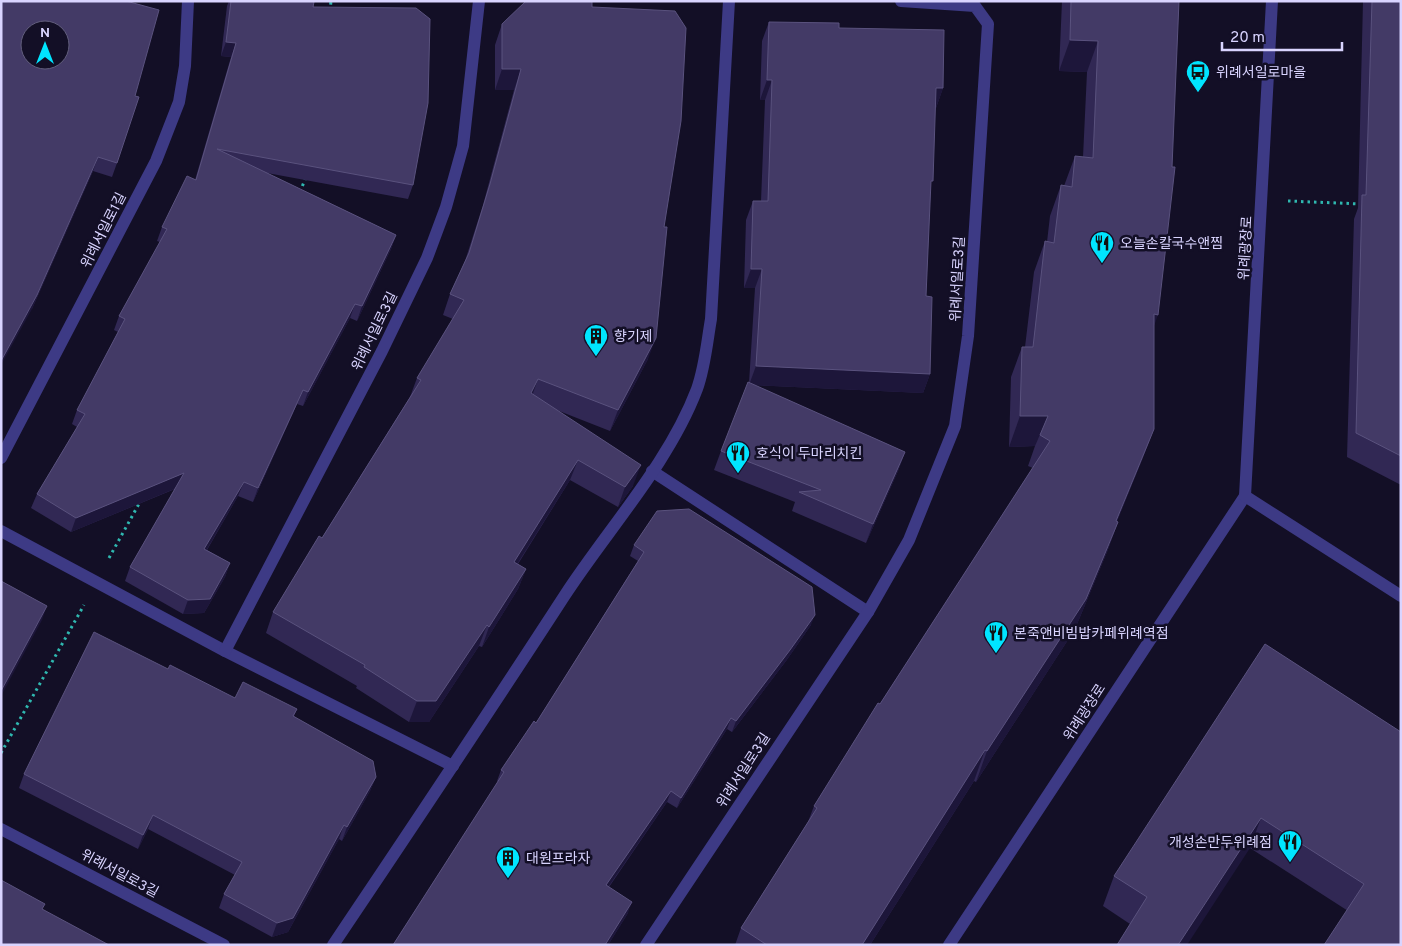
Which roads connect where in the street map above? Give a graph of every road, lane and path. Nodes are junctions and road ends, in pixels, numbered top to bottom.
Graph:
1 (188, 1) edge
2 (331, 1) edge
3 (479, 1) edge
4 (729, 1) edge
5 (901, 1) edge
6 (1272, 1) edge
7 (329, 20) edge
8 (307, 172) edge
9 (298, 196) edge
10 (1262, 200) junction
11 (1371, 205) edge
12 (1, 458) edge
13 (652, 471) junction
14 (143, 495) edge
15 (1245, 496) junction
16 (1, 531) edge
17 (97, 581) junction
18 (1401, 596) edge
19 (868, 612) junction
20 (225, 651) junction
21 (1, 754) edge
22 (453, 766) junction
23 (1, 829) edge
24 (224, 945) edge
25 (333, 945) edge
26 (646, 945) edge
27 (949, 945) edge

1 - 12 street, 위례서일로1길
2 - 7 path
3 - 20 street, 위례서일로3길
4 - 13 street
5 - 19 street, 위례서일로3길
6 - 10 street, 위례광장로
8 - 9 path
10 - 11 path
10 - 15 street, 위례광장로
13 - 19 street
13 - 22 street
14 - 17 path
15 - 18 street
15 - 27 street, 위례광장로
16 - 17 street
17 - 20 street
17 - 21 path
19 - 26 street, 위례서일로3길
20 - 22 street
22 - 25 street
23 - 24 street, 위례서일로3길

